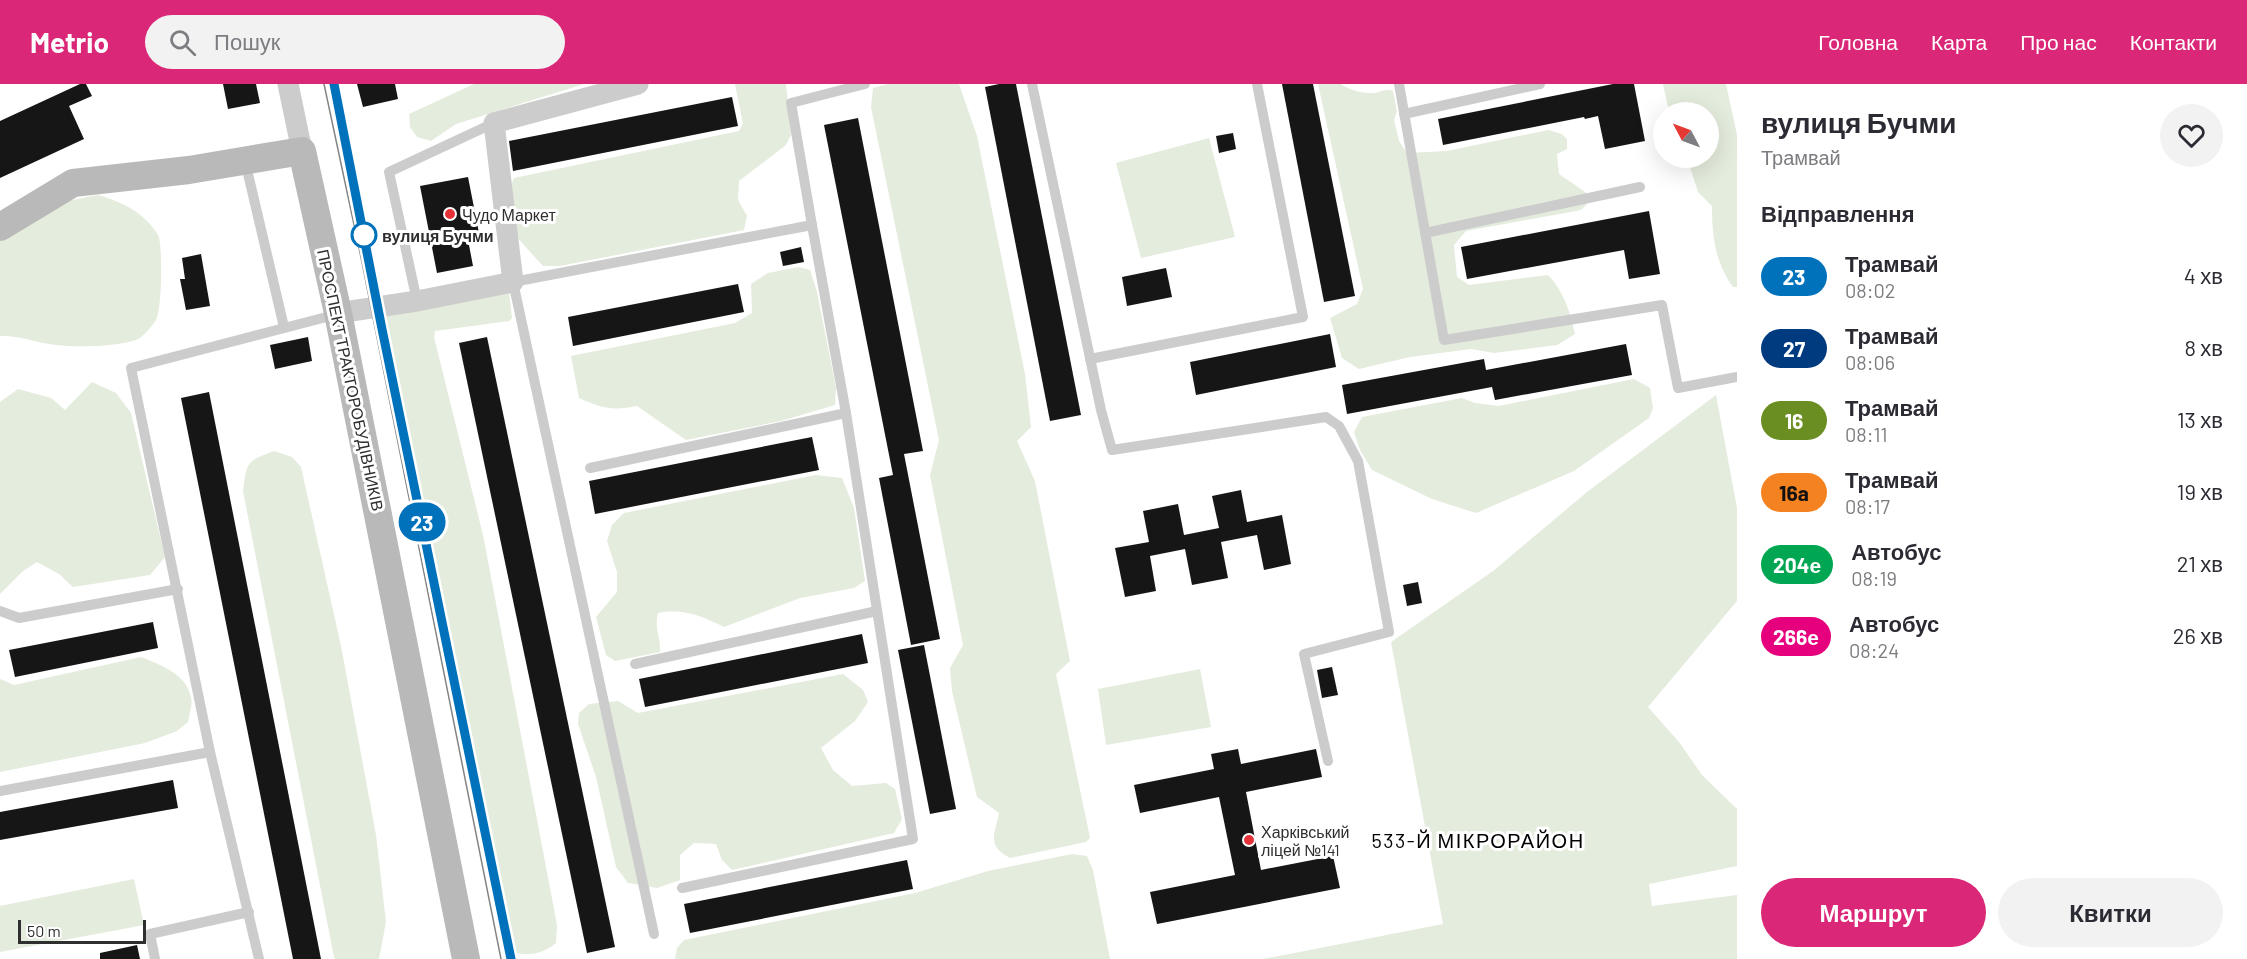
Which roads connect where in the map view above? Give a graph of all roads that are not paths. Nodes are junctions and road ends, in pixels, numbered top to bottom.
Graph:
1 (288, 84) edge
2 (638, 84) edge
3 (865, 84) edge
4 (1032, 84) edge
5 (1257, 84) edge
6 (1399, 84) edge
7 (1540, 84) edge
8 (1404, 114) junction
9 (494, 123) junction
10 (302, 151) junction
11 (245, 161) junction
12 (1640, 187) dead end
13 (812, 225) junction
14 (0, 227) edge
15 (1425, 233) junction
16 (513, 282) junction
17 (417, 301) junction
18 (338, 314) junction
19 (284, 327) junction
20 (1090, 359) junction
21 (1737, 377) edge
22 (846, 413) junction
23 (590, 468) dead end
24 (178, 589) junction
25 (0, 611) edge
26 (877, 611) junction
27 (635, 664) dead end
28 (210, 752) junction
29 (1328, 761) dead end
30 (0, 791) edge
31 (682, 888) dead end
32 (249, 912) junction
33 (654, 934) dead end
34 (155, 959) edge
35 (260, 959) edge
36 (466, 959) edge

1 - 10 street, ПРОСПЕКТ ТРАКТОРОБУДІВНИКІВ
2 - 9 street
3 - 13 lane
4 - 20 lane
5 - 20 lane
6 - 8 lane
7 - 8 lane
8 - 15 lane
9 - 16 street
9 - 17 lane
10 - 11 street
10 - 18 street, ПРОСПЕКТ ТРАКТОРОБУДІВНИКІВ
11 - 14 street
11 - 19 lane
12 - 15 lane
13 - 16 lane
13 - 22 lane
15 - 21 lane
16 - 17 street
16 - 33 lane
17 - 18 street
18 - 19 lane
18 - 36 street, ПРОСПЕКТ ТРАКТОРОБУДІВНИКІВ
19 - 24 lane
20 - 29 lane
22 - 23 lane
22 - 26 lane
24 - 25 lane
24 - 28 lane
26 - 27 lane
26 - 31 lane
28 - 30 lane
28 - 32 lane
32 - 34 lane
32 - 35 lane

